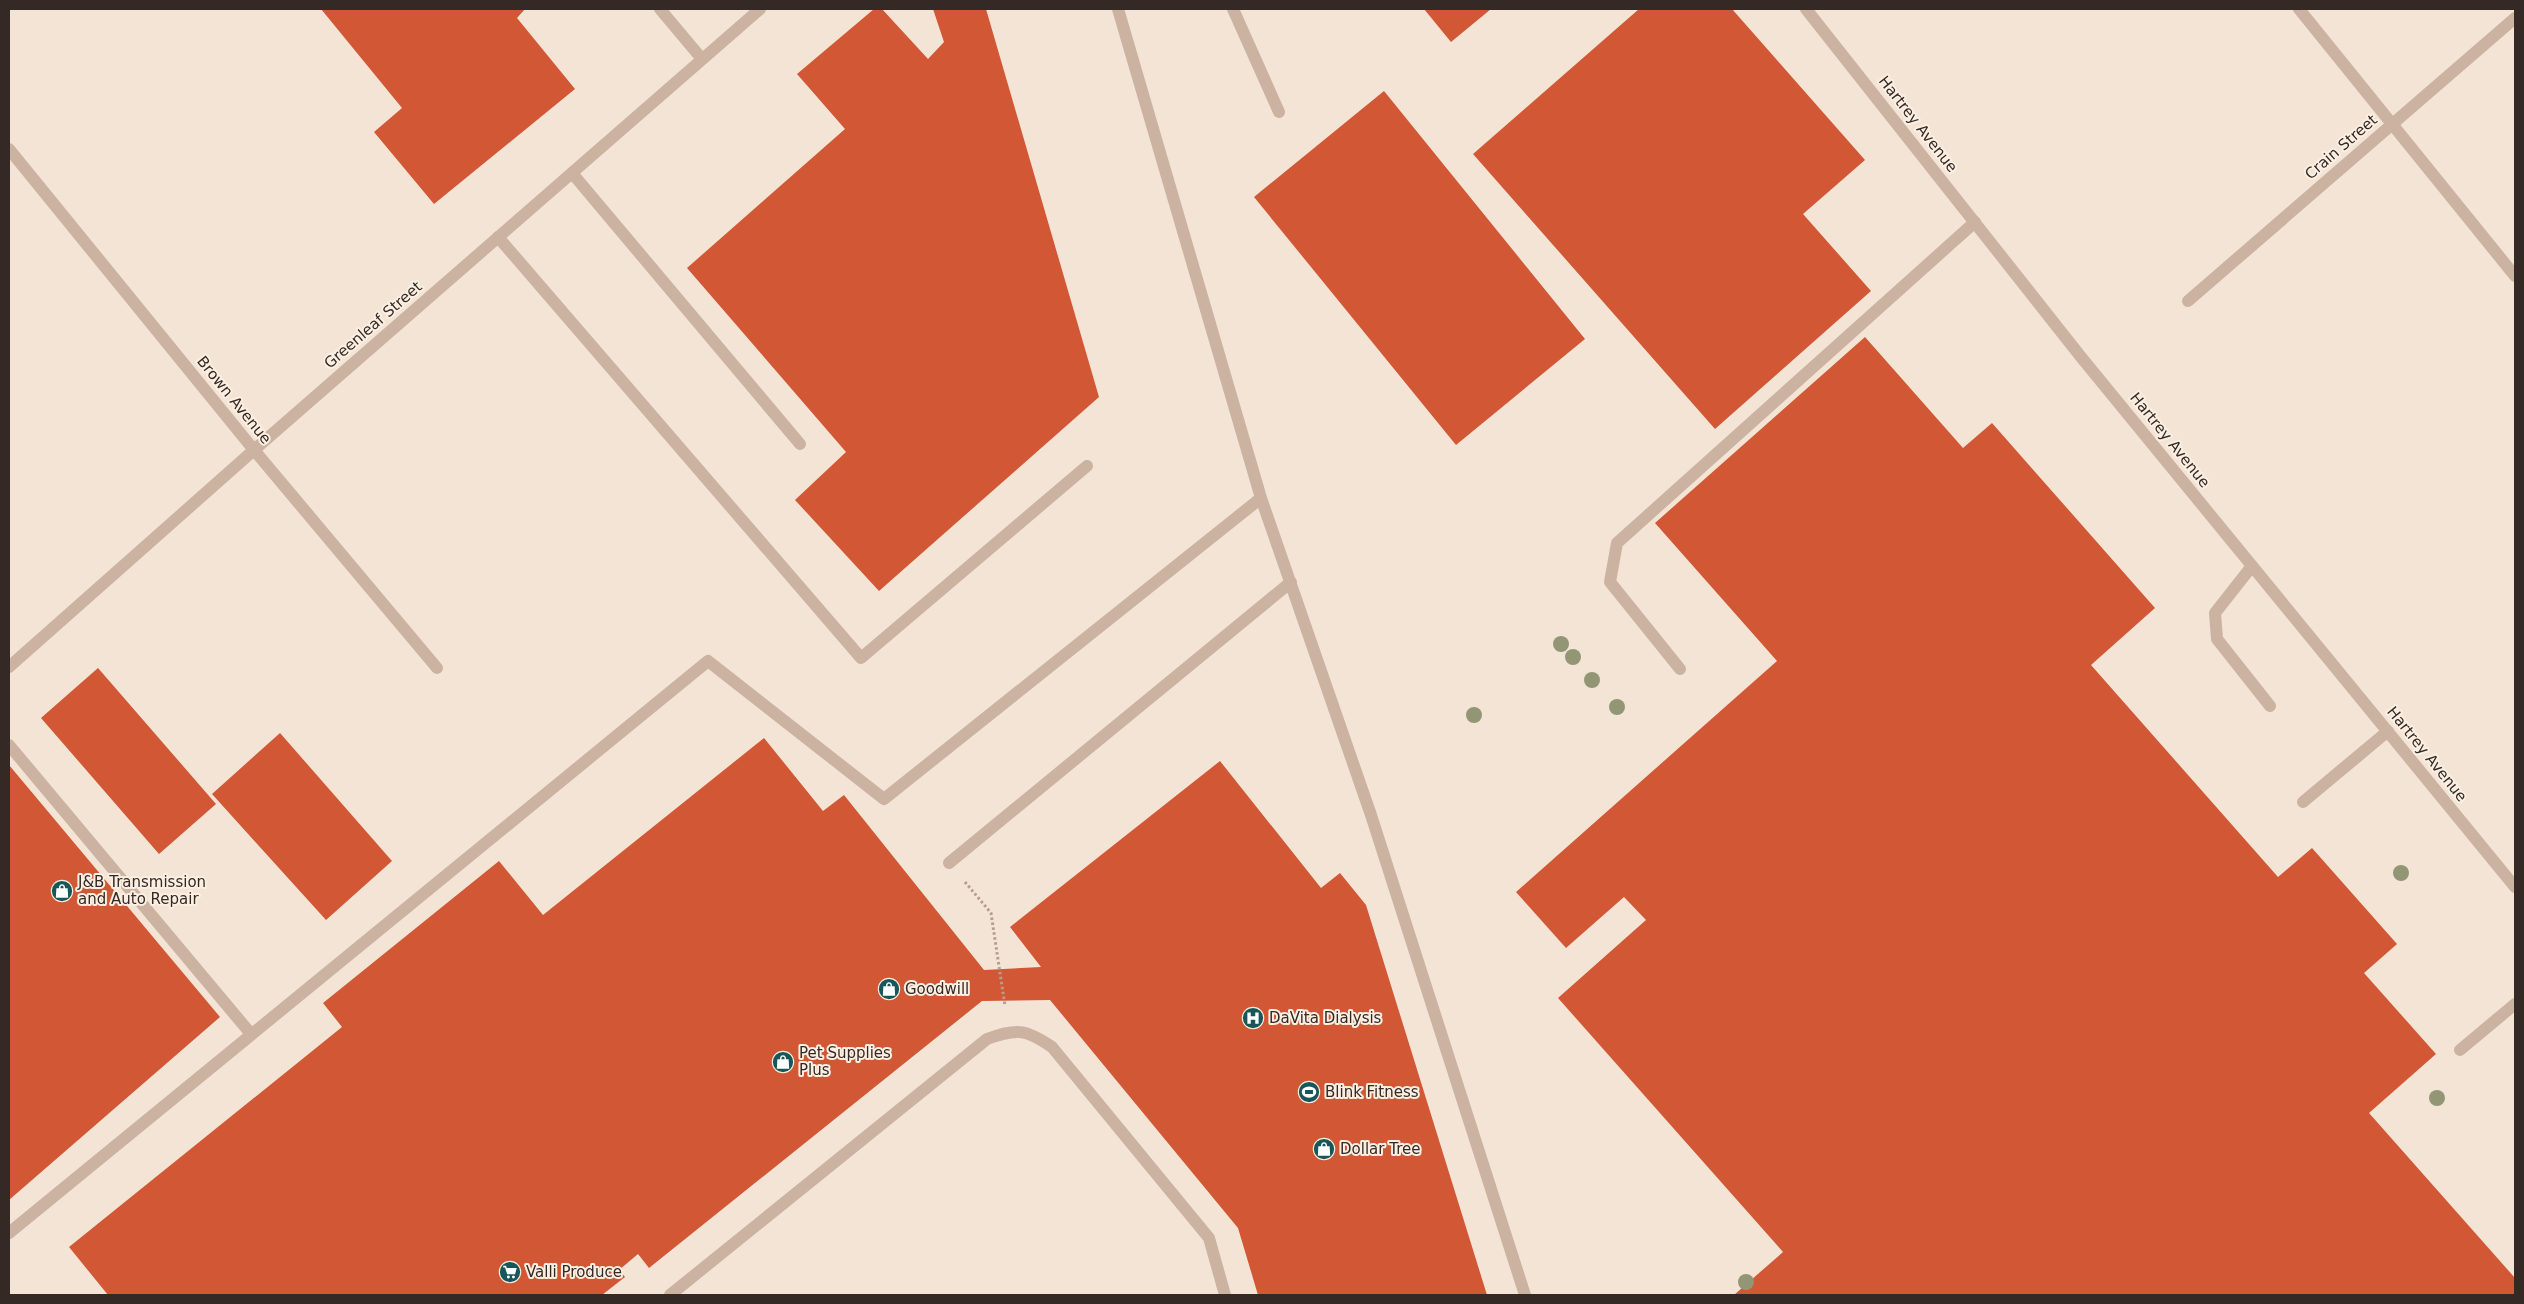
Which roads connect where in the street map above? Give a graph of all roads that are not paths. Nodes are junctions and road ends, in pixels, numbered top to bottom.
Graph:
1 (660, 9) edge
2 (760, 9) edge
3 (1118, 9) edge
4 (1233, 9) edge
5 (1806, 9) edge
6 (2299, 9) edge
7 (2515, 18) edge
8 (702, 59) junction
9 (1279, 112) dead end
10 (2393, 124) junction
11 (9, 149) edge
12 (572, 173) junction
13 (1975, 222) junction
14 (498, 237) junction
15 (2515, 276) edge
16 (2188, 301) dead end
17 (800, 444) dead end
18 (254, 450) junction
19 (1087, 466) dead end
20 (1261, 498) junction
21 (2252, 566) junction
22 (1291, 582) junction
23 (9, 667) edge
24 (437, 668) dead end
25 (1680, 669) dead end
26 (2270, 706) dead end
27 (2388, 731) junction
28 (9, 746) edge
29 (2303, 802) dead end
30 (949, 863) road end
31 (2515, 887) edge
32 (2515, 1004) edge
33 (252, 1034) junction
34 (2460, 1050) dead end
35 (9, 1233) edge
36 (670, 1295) edge
37 (1226, 1295) edge
38 (1525, 1295) edge

1 - 8 street
2 - 8 street, Greenleaf Street
3 - 20 street
4 - 9 street
5 - 13 street, Hartrey Avenue
6 - 10 street
7 - 10 street, Crain Street
8 - 12 street, Greenleaf Street
10 - 15 street
10 - 16 street, Crain Street
11 - 18 street, Brown Avenue
12 - 14 street, Greenleaf Street
12 - 17 street
13 - 21 street, Hartrey Avenue
13 - 25 street
14 - 18 street, Greenleaf Street
14 - 19 street
18 - 23 street, Greenleaf Street
18 - 24 street, Brown Avenue
20 - 22 street
20 - 33 street
21 - 26 street
21 - 27 street, Hartrey Avenue
22 - 30 street
22 - 38 street
27 - 29 street
27 - 31 street, Hartrey Avenue
28 - 33 street
32 - 34 street
33 - 35 street
36 - 37 street

